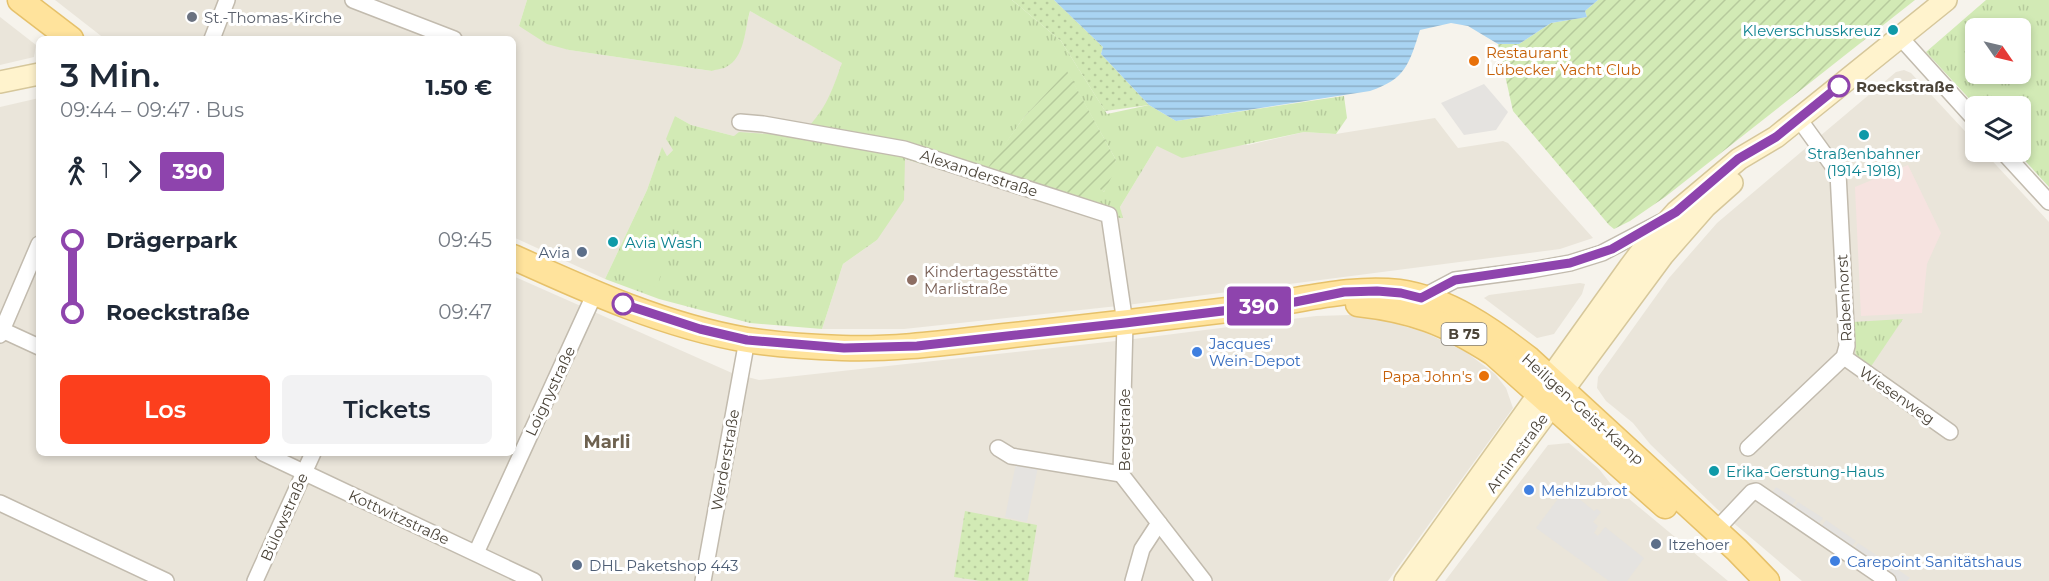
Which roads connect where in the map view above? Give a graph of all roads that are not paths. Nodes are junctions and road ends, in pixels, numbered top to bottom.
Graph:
1 (20, 0) edge
2 (227, 0) edge
3 (353, 0) edge
4 (1946, 0) edge
5 (67, 36) edge
6 (213, 36) edge
7 (445, 36) edge
8 (1900, 38) junction
9 (36, 75) edge
10 (0, 82) edge
11 (1965, 109) edge
12 (1799, 119) junction
13 (740, 122) dead end
14 (1776, 137) junction
15 (2012, 162) edge
16 (2049, 202) edge
17 (1676, 212) junction
18 (36, 251) edge
19 (1607, 251) junction
20 (516, 258) edge
21 (1635, 275) junction
22 (595, 294) junction
23 (1376, 298) junction
24 (1421, 298) junction
25 (1125, 323) junction
26 (1, 333) edge
27 (747, 340) junction
28 (36, 347) edge
29 (1844, 357) junction
30 (1551, 391) junction
31 (1950, 432) dead end
32 (998, 447) dead end
33 (1748, 448) dead end
34 (269, 456) edge
35 (312, 456) edge
36 (304, 472) junction
37 (1121, 474) junction
38 (0, 503) edge
39 (1159, 523) junction
40 (1716, 530) junction
41 (476, 553) junction
42 (1761, 579) edge
43 (165, 581) edge
44 (255, 581) edge
45 (534, 581) edge
46 (703, 581) edge
47 (1132, 581) edge
48 (1204, 581) edge
49 (1405, 581) edge
50 (1422, 581) edge
51 (1888, 581) edge

1 - 5 main road
2 - 6 street
3 - 7 street
4 - 8 main road
8 - 11 street
8 - 12 main road
9 - 10 main road
12 - 14 main road
12 - 29 street, Rabenhorst
13 - 25 street, Alexanderstraße
14 - 17 main road
14 - 21 main road
15 - 16 street
17 - 19 street
17 - 21 main road
18 - 26 street
19 - 21 street
19 - 24 street
20 - 22 main road, B 75
21 - 30 main road, Arnimstraße
22 - 27 main road, B 75
22 - 41 street, Loignystraße
23 - 24 main road, Heiligen-Geist-Kamp / B 75
23 - 25 main road, B 75
23 - 30 main road, Heiligen-Geist-Kamp / B 75
24 - 30 main road, Heiligen-Geist-Kamp / B 75
25 - 27 main road, B 75
25 - 37 street, Bergstraße
26 - 28 street
27 - 46 street, Werderstraße
29 - 31 street, Wiesenweg
29 - 33 street, Rabenhorst
30 - 40 main road, Heiligen-Geist-Kamp / B 75
30 - 42 main road, Heiligen-Geist-Kamp / B 75
30 - 49 main road, Arnimstraße
30 - 50 main road, Arnimstraße
32 - 37 street
34 - 36 street, Kottwitzstraße
35 - 36 street, Bülowstraße
36 - 41 street, Kottwitzstraße
36 - 44 street, Bülowstraße
37 - 39 street, Bergstraße
38 - 43 street
39 - 47 street
39 - 48 street, Bergstraße
40 - 42 main road, Heiligen-Geist-Kamp / B 75
40 - 51 street
41 - 45 street, Kottwitzstraße

